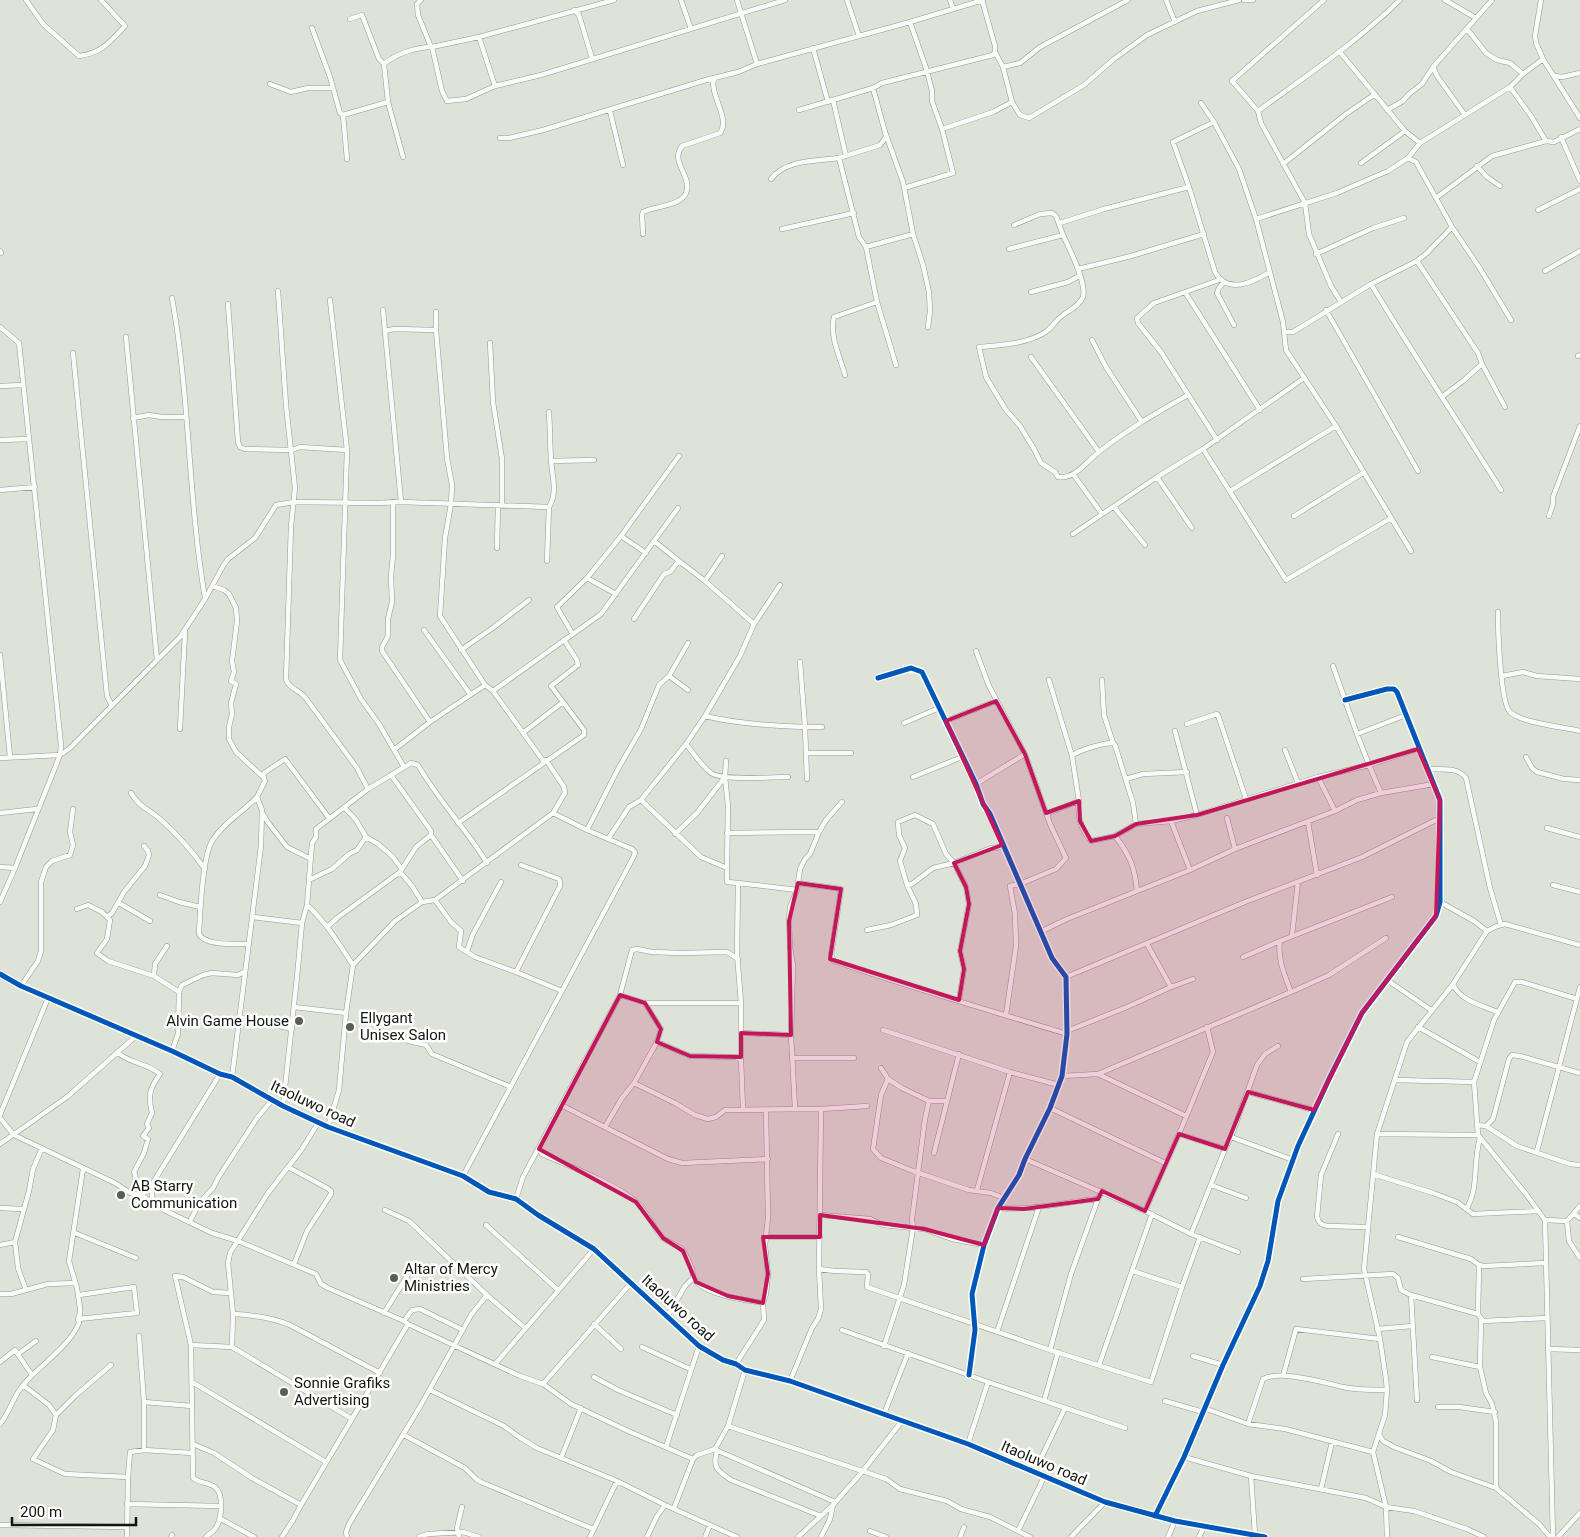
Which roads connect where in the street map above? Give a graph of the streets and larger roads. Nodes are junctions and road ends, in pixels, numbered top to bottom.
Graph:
1 (26, 0) edge
2 (101, 0) edge
3 (422, 0) edge
4 (614, 0) edge
5 (681, 0) edge
6 (737, 0) edge
7 (785, 0) edge
8 (848, 0) edge
9 (950, 0) edge
10 (982, 0) edge
11 (1128, 0) edge
12 (1166, 0) edge
13 (1239, 0) edge
14 (1244, 0) edge
15 (1253, 0) edge
16 (1324, 0) edge
17 (1400, 0) edge
18 (1445, 0) edge
19 (1492, 0) edge
20 (1541, 0) edge
21 (953, 8) junction
22 (574, 10) junction
23 (740, 14) junction
24 (1476, 18) junction
25 (350, 19) dead end
26 (910, 22) junction
27 (1175, 22) junction
28 (312, 28) dead end
29 (1467, 28) junction
30 (691, 29) junction
31 (859, 36) junction
32 (479, 37) junction
33 (431, 48) junction
34 (813, 48) junction
35 (1340, 51) junction
36 (995, 52) junction
37 (592, 58) junction
38 (1543, 59) junction
39 (384, 64) junction
40 (757, 64) junction
41 (1003, 67) junction
42 (1434, 67) junction
43 (927, 72) junction
44 (1580, 73) edge
45 (1523, 74) junction
46 (1555, 76) junction
47 (714, 79) junction
48 (270, 84) dead end
49 (495, 86) junction
50 (1510, 87) junction
51 (332, 88) junction
52 (873, 88) junction
53 (1375, 94) junction
54 (831, 101) junction
55 (388, 102) junction
56 (1012, 102) junction
57 (1201, 103) dead end
58 (799, 110) dead end
59 (1387, 110) junction
60 (610, 111) junction
61 (1258, 111) junction
62 (343, 115) junction
63 (1465, 116) junction
64 (1580, 118) edge
65 (1214, 122) junction
66 (1580, 128) edge
67 (942, 129) junction
68 (1405, 131) junction
69 (885, 132) junction
70 (1561, 137) junction
71 (500, 138) dead end
72 (1546, 140) junction
73 (1420, 143) junction
74 (846, 156) junction
75 (403, 157) dead end
76 (839, 158) junction
77 (1411, 158) junction
78 (348, 159) dead end
79 (1361, 163) dead end
80 (1283, 164) junction
81 (623, 165) dead end
82 (1476, 166) junction
83 (771, 179) dead end
84 (1580, 181) edge
85 (1189, 186) junction
86 (1500, 186) dead end
87 (904, 188) junction
88 (1580, 189) edge
89 (1436, 198) junction
90 (1305, 203) junction
91 (1538, 210) dead end
92 (854, 213) junction
93 (1404, 218) dead end
94 (1256, 219) junction
95 (1060, 223) junction
96 (1014, 225) dead end
97 (1452, 227) junction
98 (782, 229) dead end
99 (643, 234) dead end
100 (914, 234) junction
101 (1204, 234) junction
102 (1063, 235) junction
103 (866, 247) junction
104 (1009, 249) dead end
105 (1580, 251) edge
106 (1316, 254) junction
107 (1417, 261) junction
108 (1078, 269) junction
109 (1545, 271) dead end
110 (1270, 272) junction
111 (1079, 276) junction
112 (1221, 281) junction
113 (1371, 284) junction
114 (278, 291) dead end
115 (1031, 292) dead end
116 (1185, 292) junction
117 (172, 298) dead end
118 (330, 300) dead end
119 (877, 302) junction
120 (1340, 302) junction
121 (228, 304) dead end
122 (383, 310) dead end
123 (1326, 310) junction
124 (436, 312) dead end
125 (1511, 320) dead end
126 (1234, 325) dead end
127 (928, 327) dead end
128 (0, 329) edge
129 (436, 330) junction
130 (385, 331) junction
131 (1284, 332) junction
132 (126, 337) dead end
133 (1092, 340) dead end
134 (490, 343) dead end
135 (72, 353) dead end
136 (1031, 357) dead end
137 (1482, 364) junction
138 (896, 365) dead end
139 (846, 375) dead end
140 (1304, 378) junction
141 (23, 385) junction
142 (0, 386) edge
143 (1188, 396) junction
144 (1443, 396) junction
145 (1505, 407) dead end
146 (1260, 410) junction
147 (549, 412) dead end
148 (186, 417) junction
149 (133, 418) junction
150 (1142, 422) junction
151 (1336, 426) junction
152 (1580, 426) edge
153 (1579, 434) edge
154 (29, 439) junction
155 (0, 440) edge
156 (1217, 440) junction
157 (292, 450) junction
158 (347, 450) junction
159 (1203, 450) junction
160 (1099, 452) junction
161 (679, 456) dead end
162 (594, 460) dead end
163 (551, 461) junction
164 (1418, 471) dead end
165 (1363, 473) junction
166 (1074, 474) junction
167 (1157, 477) junction
168 (35, 487) junction
169 (0, 490) edge
170 (1501, 490) dead end
171 (1230, 491) junction
172 (294, 502) junction
173 (346, 502) junction
174 (394, 502) junction
175 (401, 502) junction
176 (451, 504) junction
177 (500, 505) junction
178 (1114, 506) junction
179 (549, 507) junction
180 (678, 508) dead end
181 (1102, 514) junction
182 (1294, 516) dead end
183 (1548, 516) dead end
184 (1391, 518) junction
185 (1192, 528) dead end
186 (1074, 534) dead end
187 (621, 536) junction
188 (654, 541) junction
189 (1145, 545) dead end
190 (497, 548) dead end
191 (1411, 551) dead end
192 (646, 553) junction
193 (722, 556) dead end
194 (547, 561) dead end
195 (679, 561) junction
196 (587, 578) junction
197 (705, 581) junction
198 (780, 585) dead end
199 (212, 586) junction
200 (616, 594) junction
201 (205, 599) junction
202 (529, 600) dead end
203 (1498, 612) dead end
204 (634, 618) dead end
205 (754, 624) junction
206 (185, 630) junction
207 (424, 630) dead end
208 (572, 633) junction
209 (564, 640) junction
210 (688, 643) dead end
211 (460, 650) junction
212 (976, 651) dead end
213 (0, 655) edge
214 (157, 660) junction
215 (800, 662) dead end
216 (1333, 666) dead end
217 (669, 676) junction
218 (1502, 676) junction
219 (878, 678) dead end
220 (1580, 679) edge
221 (1049, 680) dead end
222 (1102, 680) dead end
223 (485, 685) junction
224 (688, 690) dead end
225 (493, 691) junction
226 (470, 694) junction
227 (1345, 700) junction
228 (996, 701) junction
229 (563, 702) junction
230 (112, 706) junction
231 (939, 708) junction
232 (1406, 715) junction
233 (705, 716) junction
234 (946, 721) junction
235 (430, 722) junction
236 (904, 723) dead end
237 (1187, 724) dead end
238 (805, 727) junction
239 (822, 727) dead end
240 (180, 729) dead end
241 (1175, 731) dead end
242 (1580, 731) edge
243 (524, 732) junction
244 (1357, 734) junction
245 (1113, 743) junction
246 (686, 744) junction
247 (395, 749) junction
248 (1418, 749) junction
249 (1285, 750) dead end
250 (806, 753) junction
251 (851, 753) dead end
252 (1025, 754) junction
253 (60, 755) junction
254 (1072, 756) junction
255 (10, 757) junction
256 (962, 757) junction
257 (1526, 757) dead end
258 (0, 758) edge
259 (545, 761) junction
260 (726, 761) dead end
261 (1370, 765) junction
262 (404, 767) junction
263 (1427, 770) junction
264 (1187, 772) junction
265 (262, 775) junction
266 (391, 775) junction
267 (725, 777) junction
268 (788, 777) dead end
269 (914, 777) dead end
270 (1318, 777) junction
271 (807, 779) dead end
272 (1126, 779) junction
273 (1580, 780) edge
274 (1298, 783) junction
275 (976, 784) junction
276 (1434, 784) junction
277 (368, 789) junction
278 (131, 793) dead end
279 (1381, 793) junction
280 (257, 797) junction
281 (1246, 799) junction
282 (641, 800) junction
283 (1079, 801) junction
284 (842, 802) dead end
285 (344, 807) junction
286 (38, 809) junction
287 (74, 809) dead end
288 (262, 810) junction
289 (1336, 811) junction
290 (0, 813) edge
291 (553, 813) junction
292 (1197, 815) junction
293 (329, 818) junction
294 (1227, 818) dead end
295 (1440, 818) junction
296 (1171, 821) junction
297 (1308, 822) junction
298 (458, 823) junction
299 (1050, 824) junction
300 (1136, 824) junction
301 (1547, 828) dead end
302 (587, 830) junction
303 (819, 832) junction
304 (727, 833) junction
305 (675, 834) junction
306 (430, 835) junction
307 (1115, 836) junction
308 (366, 837) junction
309 (1580, 837) edge
310 (608, 839) junction
311 (144, 846) dead end
312 (1003, 847) junction
313 (1235, 848) junction
314 (311, 858) junction
315 (487, 863) junction
316 (954, 863) junction
317 (521, 865) dead end
318 (0, 866) edge
319 (15, 868) junction
320 (727, 868) junction
321 (205, 870) junction
322 (401, 870) junction
323 (1190, 870) junction
324 (1317, 874) junction
325 (309, 880) junction
326 (463, 881) junction
327 (501, 882) dead end
328 (1298, 882) junction
329 (738, 883) junction
330 (798, 884) junction
331 (1020, 884) junction
332 (907, 885) junction
333 (1553, 885) dead end
334 (797, 890) junction
335 (1137, 892) junction
336 (1580, 892) edge
337 (160, 895) dead end
338 (1392, 897) dead end
339 (435, 900) junction
340 (0, 902) edge
341 (422, 902) junction
342 (1440, 902) junction
343 (119, 903) junction
344 (307, 905) junction
345 (200, 907) junction
346 (77, 909) dead end
347 (107, 916) junction
348 (252, 917) junction
349 (150, 921) dead end
350 (302, 923) junction
351 (1500, 925) junction
352 (327, 927) junction
353 (867, 930) dead end
354 (1040, 932) junction
355 (1487, 932) junction
356 (1292, 935) junction
357 (1386, 938) dead end
358 (1280, 941) junction
359 (249, 944) junction
360 (1147, 944) junction
361 (1580, 945) edge
362 (167, 946) dead end
363 (467, 952) junction
364 (1243, 956) dead end
365 (738, 959) junction
366 (353, 965) junction
367 (244, 972) junction
368 (516, 972) junction
369 (2, 976) edge
370 (154, 976) junction
371 (1066, 977) junction
372 (1193, 979) dead end
373 (1388, 980) junction
374 (0, 981) edge
375 (1453, 984) junction
376 (21, 986) junction
377 (1580, 987) edge
378 (1171, 988) junction
379 (562, 991) junction
380 (179, 992) junction
381 (1291, 992) junction
382 (620, 996) junction
383 (48, 998) junction
384 (1577, 999) junction
385 (959, 1000) junction
386 (645, 1003) junction
387 (740, 1003) junction
388 (294, 1006) junction
389 (1431, 1010) junction
390 (1497, 1012) junction
391 (346, 1013) junction
392 (1006, 1015) junction
393 (239, 1018) junction
394 (1207, 1027) junction
395 (1418, 1027) junction
396 (292, 1029) junction
397 (883, 1030) dead end
398 (1067, 1032) junction
399 (741, 1033) junction
400 (791, 1035) junction
401 (136, 1036) junction
402 (396, 1038) dead end
403 (657, 1042) junction
404 (1278, 1046) dead end
405 (172, 1051) junction
406 (117, 1052) junction
407 (959, 1054) junction
408 (792, 1058) junction
409 (854, 1058) dead end
410 (741, 1060) junction
411 (1480, 1062) junction
412 (881, 1068) dead end
413 (1559, 1068) junction
414 (1010, 1072) junction
415 (1580, 1073) edge
416 (220, 1074) junction
417 (1098, 1074) junction
418 (1062, 1076) junction
419 (232, 1077) junction
420 (888, 1079) junction
421 (1396, 1080) junction
422 (634, 1082) junction
423 (1474, 1082) junction
424 (1059, 1085) junction
425 (511, 1087) junction
426 (1248, 1092) junction
427 (273, 1099) junction
428 (929, 1101) junction
429 (947, 1101) junction
430 (561, 1105) junction
431 (283, 1106) junction
432 (867, 1106) dead end
433 (1050, 1108) junction
434 (743, 1109) junction
435 (794, 1109) junction
436 (821, 1109) junction
437 (766, 1110) junction
438 (1314, 1110) junction
439 (1186, 1116) junction
440 (0, 1117) edge
441 (318, 1123) junction
442 (1477, 1125) junction
443 (606, 1126) junction
444 (1486, 1126) junction
445 (328, 1127) junction
446 (1179, 1134) junction
447 (1338, 1134) dead end
448 (1377, 1134) junction
449 (14, 1135) junction
450 (1479, 1136) junction
451 (1231, 1137) junction
452 (0, 1144) edge
453 (42, 1148) junction
454 (539, 1149) junction
455 (1225, 1149) junction
456 (1537, 1151) junction
457 (934, 1152) dead end
458 (768, 1159) junction
459 (1025, 1159) junction
460 (1292, 1160) junction
461 (1165, 1163) junction
462 (1580, 1165) edge
463 (288, 1167) junction
464 (84, 1169) junction
465 (918, 1172) junction
466 (1373, 1174) junction
467 (463, 1176) junction
468 (150, 1186) junction
469 (1211, 1186) junction
470 (977, 1190) junction
471 (1102, 1191) junction
472 (130, 1193) junction
473 (142, 1195) junction
474 (1004, 1198) junction
475 (1246, 1198) dead end
476 (516, 1199) junction
477 (1098, 1199) junction
478 (153, 1204) junction
479 (1580, 1206) edge
480 (1039, 1207) junction
481 (0, 1208) edge
482 (998, 1208) junction
483 (1467, 1208) junction
484 (23, 1209) junction
485 (385, 1210) dead end
486 (1146, 1210) junction
487 (1539, 1211) junction
488 (1152, 1214) junction
489 (1574, 1214) junction
490 (820, 1215) junction
491 (1580, 1218) edge
492 (1545, 1220) junction
493 (190, 1221) junction
494 (1567, 1221) junction
495 (486, 1225) dead end
496 (1367, 1227) junction
497 (913, 1228) junction
498 (75, 1233) junction
499 (1191, 1234) junction
500 (765, 1237) junction
501 (820, 1237) junction
502 (1200, 1237) junction
503 (1398, 1237) dead end
504 (238, 1241) junction
505 (15, 1242) junction
506 (0, 1245) edge
507 (984, 1245) junction
508 (594, 1249) junction
509 (1238, 1252) dead end
510 (136, 1258) dead end
511 (1580, 1258) edge
512 (1546, 1263) junction
513 (294, 1264) junction
514 (1479, 1265) junction
515 (820, 1268) junction
516 (1133, 1271) junction
517 (409, 1274) dead end
518 (1364, 1276) junction
519 (693, 1278) junction
520 (1303, 1279) dead end
521 (75, 1283) junction
522 (631, 1283) junction
523 (1182, 1287) junction
524 (26, 1290) junction
525 (558, 1290) junction
526 (231, 1292) junction
527 (0, 1294) edge
528 (79, 1295) junction
529 (487, 1295) junction
530 (1411, 1295) junction
531 (900, 1298) junction
532 (763, 1303) junction
533 (384, 1313) junction
534 (233, 1314) junction
535 (667, 1317) junction
536 (1479, 1317) junction
537 (1547, 1318) junction
538 (78, 1319) junction
539 (406, 1322) junction
540 (594, 1324) junction
541 (974, 1325) junction
542 (1412, 1326) junction
543 (525, 1328) junction
544 (1377, 1329) junction
545 (463, 1330) junction
546 (842, 1330) dead end
547 (997, 1332) junction
548 (138, 1336) dead end
549 (1380, 1339) junction
550 (36, 1341) dead end
551 (191, 1345) junction
552 (456, 1345) junction
553 (699, 1346) junction
554 (884, 1346) junction
555 (232, 1347) junction
556 (642, 1347) dead end
557 (621, 1348) dead end
558 (1548, 1349) junction
559 (1050, 1350) junction
560 (1580, 1350) edge
561 (1058, 1352) junction
562 (908, 1353) junction
563 (18, 1354) junction
564 (1193, 1356) dead end
565 (1432, 1357) dead end
566 (0, 1362) edge
567 (496, 1364) junction
568 (736, 1364) junction
569 (111, 1365) dead end
570 (1099, 1365) junction
571 (1223, 1365) junction
572 (1480, 1368) junction
573 (690, 1369) junction
574 (745, 1370) junction
575 (380, 1373) junction
576 (32, 1375) junction
577 (969, 1375) junction
578 (1282, 1376) junction
579 (594, 1377) dead end
580 (790, 1381) junction
581 (192, 1382) junction
582 (988, 1382) junction
583 (543, 1384) junction
584 (23, 1385) junction
585 (430, 1390) junction
586 (1387, 1390) junction
587 (1417, 1400) dead end
588 (1044, 1401) junction
589 (1164, 1401) dead end
590 (144, 1402) junction
591 (192, 1406) junction
592 (1438, 1407) dead end
593 (581, 1408) junction
594 (1065, 1408) junction
595 (1204, 1410) junction
596 (1494, 1412) junction
597 (884, 1414) junction
598 (56, 1415) junction
599 (676, 1415) junction
600 (352, 1419) junction
601 (902, 1420) junction
602 (0, 1424) edge
603 (1248, 1424) junction
604 (728, 1426) junction
605 (1125, 1428) dead end
606 (1379, 1434) junction
607 (404, 1435) junction
608 (1332, 1442) junction
609 (193, 1444) junction
610 (968, 1444) junction
611 (666, 1447) junction
612 (144, 1450) junction
613 (716, 1450) junction
614 (192, 1452) junction
615 (1373, 1452) junction
616 (1184, 1457) junction
617 (561, 1458) junction
618 (693, 1459) junction
619 (326, 1462) junction
620 (862, 1472) junction
621 (1034, 1473) junction
622 (1251, 1476) junction
623 (128, 1477) junction
624 (1044, 1477) junction
625 (617, 1482) junction
626 (1496, 1488) junction
627 (1321, 1489) junction
628 (1105, 1502) junction
629 (834, 1503) junction
630 (127, 1504) junction
631 (301, 1505) junction
632 (665, 1505) junction
633 (220, 1506) junction
634 (462, 1506) dead end
635 (1386, 1507) junction
636 (674, 1508) junction
637 (1580, 1513) edge
638 (821, 1516) junction
639 (1155, 1516) junction
640 (221, 1519) junction
641 (1175, 1522) junction
642 (0, 1525) edge
643 (710, 1525) junction
644 (127, 1527) junction
645 (964, 1527) dead end
646 (1204, 1527) junction
647 (593, 1529) junction
648 (870, 1531) dead end
649 (1018, 1531) junction
650 (458, 1535) edge
651 (1255, 1535) junction
652 (127, 1537) edge
653 (206, 1537) edge
654 (254, 1537) edge
655 (282, 1537) edge
656 (347, 1537) edge
657 (419, 1537) edge
658 (479, 1537) edge
659 (590, 1537) edge
660 (647, 1537) edge
661 (705, 1537) edge
662 (737, 1537) edge
663 (798, 1537) edge
664 (821, 1537) edge
665 (886, 1537) edge
666 (960, 1537) edge
667 (1030, 1537) edge
668 (1071, 1537) edge
669 (1168, 1537) edge
670 (1199, 1537) edge
671 (1264, 1537) edge
672 (1387, 1537) edge
673 (1484, 1537) edge
674 (1551, 1537) edge
675 (1558, 1537) edge

1 - 2 street
3 - 33 street
4 - 22 street
5 - 30 street
6 - 23 street
7 - 23 street
8 - 31 street
9 - 21 street
10 - 21 street
10 - 36 street
11 - 41 street
12 - 27 street
13 - 27 street
14 - 15 street
16 - 61 street
17 - 35 street
18 - 24 street
19 - 24 street
20 - 38 street
21 - 26 street
22 - 32 street
22 - 37 street
23 - 30 street
23 - 40 street
24 - 29 street
25 - 39 street
26 - 31 street
26 - 43 street
27 - 56 street
28 - 51 street
29 - 42 street
29 - 45 street
30 - 37 street
31 - 34 street
32 - 33 street
32 - 49 street
33 - 39 street
33 - 49 street
34 - 40 street
34 - 54 street
35 - 53 street
35 - 61 street
36 - 41 street
36 - 43 street
37 - 49 street
38 - 45 street
38 - 46 street
39 - 55 street
40 - 47 street
41 - 56 street
42 - 59 street
42 - 63 street
43 - 52 street
43 - 67 street
44 - 46 street
45 - 50 street
46 - 64 street
47 - 60 street
47 - 99 street
48 - 51 street
50 - 63 street
50 - 72 street
51 - 62 street
52 - 54 street
52 - 69 street
53 - 59 street
53 - 80 street
54 - 58 street
54 - 74 street
55 - 62 street
55 - 75 street
56 - 67 street
57 - 65 street
59 - 68 street
60 - 71 street
60 - 81 street
61 - 80 street
62 - 78 street
63 - 73 street
65 - 85 street
65 - 94 street
66 - 70 street
67 - 87 street
68 - 73 street
68 - 79 street
69 - 74 street
69 - 87 street
70 - 72 street
70 - 84 street
72 - 82 street
73 - 77 street
74 - 76 street
76 - 83 street
76 - 92 street
77 - 89 street
77 - 90 street
80 - 90 street
82 - 86 street
82 - 89 street
85 - 95 street
85 - 101 street
87 - 100 street
88 - 91 street
89 - 97 street
90 - 94 street
90 - 106 street
92 - 98 street
92 - 103 street
93 - 106 street
94 - 110 street
95 - 96 street
95 - 102 street
97 - 107 street
97 - 125 street
100 - 103 street
100 - 127 street
101 - 108 street
101 - 112 street
102 - 104 street
102 - 108 street
103 - 119 street
105 - 109 street
106 - 120 street
107 - 113 street
107 - 137 street
108 - 111 street
110 - 112 street
110 - 131 street
111 - 115 street
111 - 166 street
112 - 116 street
112 - 126 street
113 - 120 street
113 - 144 street
114 - 157 street
116 - 143 street
116 - 146 street
117 - 148 street
118 - 158 street
119 - 138 street
119 - 139 street
120 - 123 street
121 - 157 street
122 - 130 street
123 - 131 street
123 - 164 street
124 - 129 street
128 - 141 street
129 - 130 street
129 - 176 street
130 - 175 street
131 - 140 street
132 - 149 street
133 - 150 street
134 - 177 street
135 - 230 street
136 - 160 street
137 - 144 street
137 - 145 street
140 - 146 street
140 - 151 street
141 - 142 street
141 - 154 street
143 - 150 street
143 - 156 street
144 - 170 street
146 - 156 street
147 - 163 street
148 - 149 street
148 - 201 street
149 - 214 street
150 - 160 street
151 - 165 street
151 - 171 street
152 - 153 street
153 - 183 street
154 - 155 street
154 - 168 street
156 - 159 street
157 - 158 street
157 - 172 street
158 - 173 street
159 - 167 street
159 - 171 street
160 - 166 street
161 - 187 street
162 - 163 street
163 - 179 street
165 - 182 street
165 - 184 street
166 - 181 street
167 - 178 street
167 - 185 street
168 - 169 street
168 - 253 street
171 - 184 street
172 - 173 street
172 - 199 street
172 - 277 street
173 - 174 street
173 - 247 street
174 - 175 street
174 - 235 street
175 - 176 street
176 - 177 street
176 - 211 street
177 - 179 street
177 - 190 street
178 - 181 street
178 - 189 street
179 - 194 street
180 - 188 street
181 - 186 street
184 - 191 street
187 - 192 street
187 - 196 street
188 - 192 street
188 - 195 street
192 - 200 street
193 - 197 street
195 - 197 street
195 - 204 street
196 - 200 street
196 - 208 street
197 - 205 street
198 - 205 street
199 - 201 street
199 - 265 street
200 - 208 street
201 - 206 street
202 - 211 street
203 - 218 street
205 - 233 street
206 - 214 street
206 - 240 street
207 - 226 street
208 - 209 street
209 - 225 street
209 - 229 street
210 - 217 street
211 - 223 street
212 - 228 street
213 - 255 street
214 - 230 street
215 - 238 street
216 - 227 street
217 - 224 street
217 - 302 street
218 - 220 street
218 - 242 street
219 - 231 street
221 - 254 street
222 - 245 street
223 - 225 street
223 - 226 street
225 - 243 street
226 - 235 street
227 - 232 street
227 - 244 street
228 - 234 street
228 - 252 street
229 - 243 street
229 - 259 street
230 - 253 street
231 - 234 street
231 - 236 street
232 - 244 street
232 - 248 street
233 - 238 street
233 - 246 street
234 - 256 street
235 - 247 street
237 - 281 street
238 - 239 street
238 - 250 street
241 - 264 street
243 - 259 street
244 - 261 street
245 - 254 street
245 - 272 street
246 - 267 street
246 - 282 street
247 - 262 street
248 - 261 street
248 - 263 street
249 - 274 street
250 - 251 street
250 - 271 street
252 - 275 street
252 - 299 street
253 - 255 street
253 - 286 street
254 - 283 street
255 - 258 street
256 - 269 street
256 - 275 street
257 - 273 street
259 - 291 street
259 - 298 street
260 - 267 street
261 - 270 street
261 - 279 street
262 - 266 street
262 - 298 street
263 - 276 street
263 - 351 street
264 - 272 street
264 - 292 street
265 - 280 street
265 - 293 street
266 - 277 street
266 - 306 street
267 - 268 street
267 - 304 street
267 - 305 street
270 - 274 street
270 - 289 street
272 - 300 street
274 - 281 street
275 - 312 street
276 - 279 street
276 - 295 street
277 - 285 street
278 - 321 street
279 - 289 street
280 - 288 street
280 - 321 street
281 - 292 street
282 - 305 street
282 - 310 street
283 - 299 street
283 - 307 street
284 - 303 street
285 - 293 street
285 - 308 street
286 - 290 street
286 - 319 street
287 - 376 street
288 - 314 street
288 - 348 street
289 - 297 street
291 - 302 street
291 - 315 street
292 - 296 street
293 - 314 street
294 - 313 street
295 - 324 street
295 - 342 street
296 - 300 street
296 - 323 street
297 - 313 street
297 - 324 street
298 - 315 street
299 - 331 street
300 - 307 street
301 - 309 street
302 - 310 street
303 - 304 street
303 - 330 street
304 - 320 street
305 - 320 street
306 - 322 street
306 - 326 street
307 - 335 street
308 - 322 street
308 - 325 street
310 - 379 street
311 - 343 street
312 - 316 street
312 - 331 street
313 - 323 street
314 - 325 street
315 - 326 street
316 - 332 street
316 - 332 street
316 - 385 street
317 - 368 street
318 - 319 street
319 - 340 street
320 - 329 street
321 - 345 street
322 - 341 street
322 - 352 street
323 - 335 street
324 - 328 street
325 - 344 street
326 - 339 street
327 - 363 street
328 - 356 street
328 - 360 street
329 - 334 street
329 - 365 street
330 - 334 street
330 - 385 street
331 - 354 street
331 - 392 street
332 - 353 street
333 - 336 street
334 - 400 street
335 - 354 street
337 - 345 street
338 - 356 street
339 - 341 street
339 - 363 street
341 - 366 street
342 - 355 street
342 - 373 street
343 - 347 street
343 - 349 street
344 - 350 street
344 - 352 street
345 - 359 street
346 - 347 street
347 - 370 street
348 - 350 street
348 - 359 street
350 - 388 street
351 - 355 street
351 - 361 street
352 - 366 street
354 - 371 street
355 - 375 street
356 - 358 street
357 - 381 street
358 - 364 street
358 - 381 street
359 - 367 street
360 - 371 street
360 - 378 street
362 - 370 street
363 - 368 street
365 - 382 street
365 - 387 street
366 - 391 street
367 - 380 street
367 - 393 street
368 - 379 street
369 - 374 street
369 - 376 street, Itaoluwo road
370 - 380 street
371 - 398 street
372 - 378 street
373 - 389 street
373 - 438 street
375 - 389 street
375 - 390 street
376 - 383 street, Itaoluwo road
377 - 384 street
378 - 398 street
379 - 425 street
380 - 405 street
381 - 394 street
382 - 386 street
382 - 430 street
383 - 401 street, Itaoluwo road
383 - 440 street
384 - 390 street
384 - 413 street
385 - 392 street
386 - 387 street
386 - 403 street
387 - 399 street
388 - 391 street
388 - 396 street
389 - 395 street
390 - 411 street
391 - 445 street
392 - 398 street
393 - 396 street
393 - 419 street
394 - 417 street
394 - 439 street
395 - 411 street
395 - 421 street
396 - 431 street
397 - 407 street
398 - 418 street
399 - 400 street
399 - 410 street
400 - 408 street
401 - 405 street, Itaoluwo road
401 - 406 street
402 - 425 street
403 - 410 street
403 - 422 street
404 - 426 street
405 - 416 street, Itaoluwo road
406 - 449 street
406 - 472 street
407 - 414 street
407 - 429 street
408 - 409 street
408 - 435 street
410 - 434 street
411 - 423 street
412 - 420 street
413 - 415 street
413 - 444 street
413 - 456 street
414 - 424 street
414 - 470 street
416 - 419 street, Itaoluwo road
416 - 468 street
417 - 418 street
417 - 439 street
418 - 424 street
419 - 427 street, Itaoluwo road
420 - 428 street
420 - 465 street
421 - 423 street
421 - 448 street
422 - 434 street
422 - 443 street
423 - 442 street
424 - 433 street
425 - 467 street
426 - 438 street
426 - 451 street
427 - 431 street, Itaoluwo road
427 - 493 street
428 - 429 street
428 - 465 street
429 - 457 street
430 - 443 street
430 - 454 street
431 - 441 street, Itaoluwo road
432 - 436 street
433 - 459 street
433 - 461 street
434 - 437 street
435 - 436 street
435 - 437 street
436 - 490 street
437 - 458 street
438 - 460 street
439 - 446 street
440 - 449 street
441 - 445 street, Itaoluwo road
441 - 463 street
442 - 444 street
442 - 450 street
443 - 458 street
444 - 456 street
445 - 467 street, Itaoluwo road
446 - 455 street
446 - 461 street
447 - 496 street
448 - 450 street
448 - 466 street
449 - 452 street
449 - 453 street
450 - 483 street
450 - 487 street
451 - 455 street
451 - 460 street
453 - 464 street
453 - 484 street
454 - 476 street
454 - 519 street
455 - 469 street
456 - 462 street
458 - 500 street
459 - 471 street
459 - 474 street
460 - 571 street
461 - 486 street
463 - 504 street
463 - 513 street
464 - 472 street
464 - 498 street
465 - 470 street
465 - 497 street
466 - 483 street
466 - 496 street
467 - 476 street, Itaoluwo road
468 - 473 street
468 - 478 street
469 - 475 street
469 - 499 street
470 - 474 street
471 - 477 street
471 - 486 street
472 - 473 street
473 - 478 street
474 - 482 street
476 - 508 street, Itaoluwo road
477 - 480 street
477 - 559 street
478 - 493 street
479 - 489 street
480 - 482 street
480 - 547 street
481 - 484 street
482 - 507 street
483 - 487 street
484 - 505 street
485 - 529 street
486 - 488 street
487 - 492 street
488 - 499 street
488 - 516 street
489 - 491 street
489 - 494 street
490 - 497 street
490 - 501 street
492 - 494 street
492 - 512 street
493 - 504 street
494 - 511 street
495 - 525 street
496 - 518 street
497 - 507 street
497 - 531 street
498 - 510 street
498 - 521 street
499 - 502 street
500 - 501 street
500 - 532 street
501 - 515 street
502 - 509 street
502 - 523 street
503 - 514 street
504 - 513 street
504 - 526 street
505 - 506 street
505 - 524 street
507 - 541 street
508 - 522 street, Itaoluwo road
508 - 525 street
512 - 514 street
512 - 537 street
513 - 533 street
514 - 536 street
515 - 531 street
515 - 580 street
516 - 523 street
516 - 570 street
517 - 533 street
518 - 520 street
518 - 530 street
518 - 544 street
519 - 532 street
519 - 535 street
521 - 524 street
521 - 528 street
522 - 535 street, Itaoluwo road
522 - 540 street
523 - 570 street
524 - 527 street
525 - 543 street
526 - 534 street
526 - 551 street
528 - 538 street
528 - 538 street
529 - 543 street
529 - 545 street
530 - 536 street
530 - 542 street
531 - 541 street
531 - 554 street
532 - 568 street
533 - 539 street
534 - 555 street
534 - 575 street
535 - 553 street, Itaoluwo road
536 - 537 street
536 - 572 street
537 - 558 street
538 - 576 street
539 - 545 street
539 - 552 street
539 - 575 street
540 - 557 street
540 - 583 street
541 - 547 street
541 - 577 street
542 - 544 street
542 - 587 street
543 - 567 street
544 - 549 street
545 - 552 street
546 - 554 street
547 - 559 street
548 - 590 street
549 - 578 street
549 - 586 street
550 - 563 street
551 - 555 street
551 - 581 street
552 - 567 street
552 - 585 street
553 - 568 street, Itaoluwo road
553 - 573 street
554 - 562 street
555 - 600 street
556 - 573 street
558 - 560 street
558 - 674 street
559 - 561 street
561 - 570 street
561 - 588 street
562 - 577 street
562 - 597 street
563 - 566 street
563 - 576 street
564 - 571 street
565 - 572 street
567 - 583 street
568 - 574 street, Itaoluwo road
569 - 598 street
571 - 595 street
572 - 596 street
573 - 599 street
574 - 580 street, Itaoluwo road
574 - 604 street
575 - 600 street
576 - 584 street
577 - 582 street
578 - 586 street
578 - 603 street
579 - 599 street
580 - 597 street, Itaoluwo road
581 - 591 street
581 - 619 street
582 - 588 street
582 - 610 street
583 - 593 street
584 - 598 street
584 - 602 street
585 - 607 street
585 - 617 street
586 - 606 street
588 - 594 street
589 - 595 street
590 - 591 street
590 - 612 street
591 - 609 street
592 - 596 street
593 - 611 street
593 - 617 street
594 - 605 street
594 - 621 street
595 - 603 street
595 - 616 street
596 - 626 street
597 - 601 street, Itaoluwo road
598 - 623 street
599 - 611 street
600 - 619 street
601 - 610 street, Itaoluwo road
601 - 620 street
603 - 608 street
604 - 613 street
604 - 620 street
606 - 615 street
606 - 626 street
607 - 647 street
607 - 656 street
608 - 615 street
608 - 627 street
609 - 614 street
609 - 631 street
610 - 621 street, Itaoluwo road
611 - 618 street
612 - 614 street
612 - 623 street
613 - 618 street
613 - 629 street
613 - 638 street
614 - 633 street
615 - 635 street
616 - 622 street
616 - 639 street
617 - 625 street
618 - 636 street
619 - 631 street
620 - 629 street
620 - 649 street
621 - 624 street, Itaoluwo road
622 - 627 street
622 - 651 street
623 - 630 street
624 - 628 street, Itaoluwo road
624 - 649 street
625 - 632 street
625 - 647 street
626 - 674 street
627 - 635 street
628 - 639 street, Itaoluwo road
628 - 668 street
629 - 638 street
629 - 664 street
630 - 633 street
630 - 644 street
631 - 655 street
632 - 636 street
632 - 660 street
633 - 640 street
634 - 650 street
635 - 672 street
635 - 673 street
636 - 643 street
637 - 675 street
638 - 663 street
639 - 641 street, Itaoluwo road
640 - 653 street
640 - 654 street
641 - 646 street, Itaoluwo road
641 - 669 street
642 - 644 street
643 - 661 street
643 - 662 street
644 - 652 street
645 - 666 street
646 - 651 street, Itaoluwo road
646 - 670 street
647 - 659 street
648 - 665 street
649 - 667 street
650 - 657 street
650 - 658 street
651 - 671 street, Itaoluwo road

